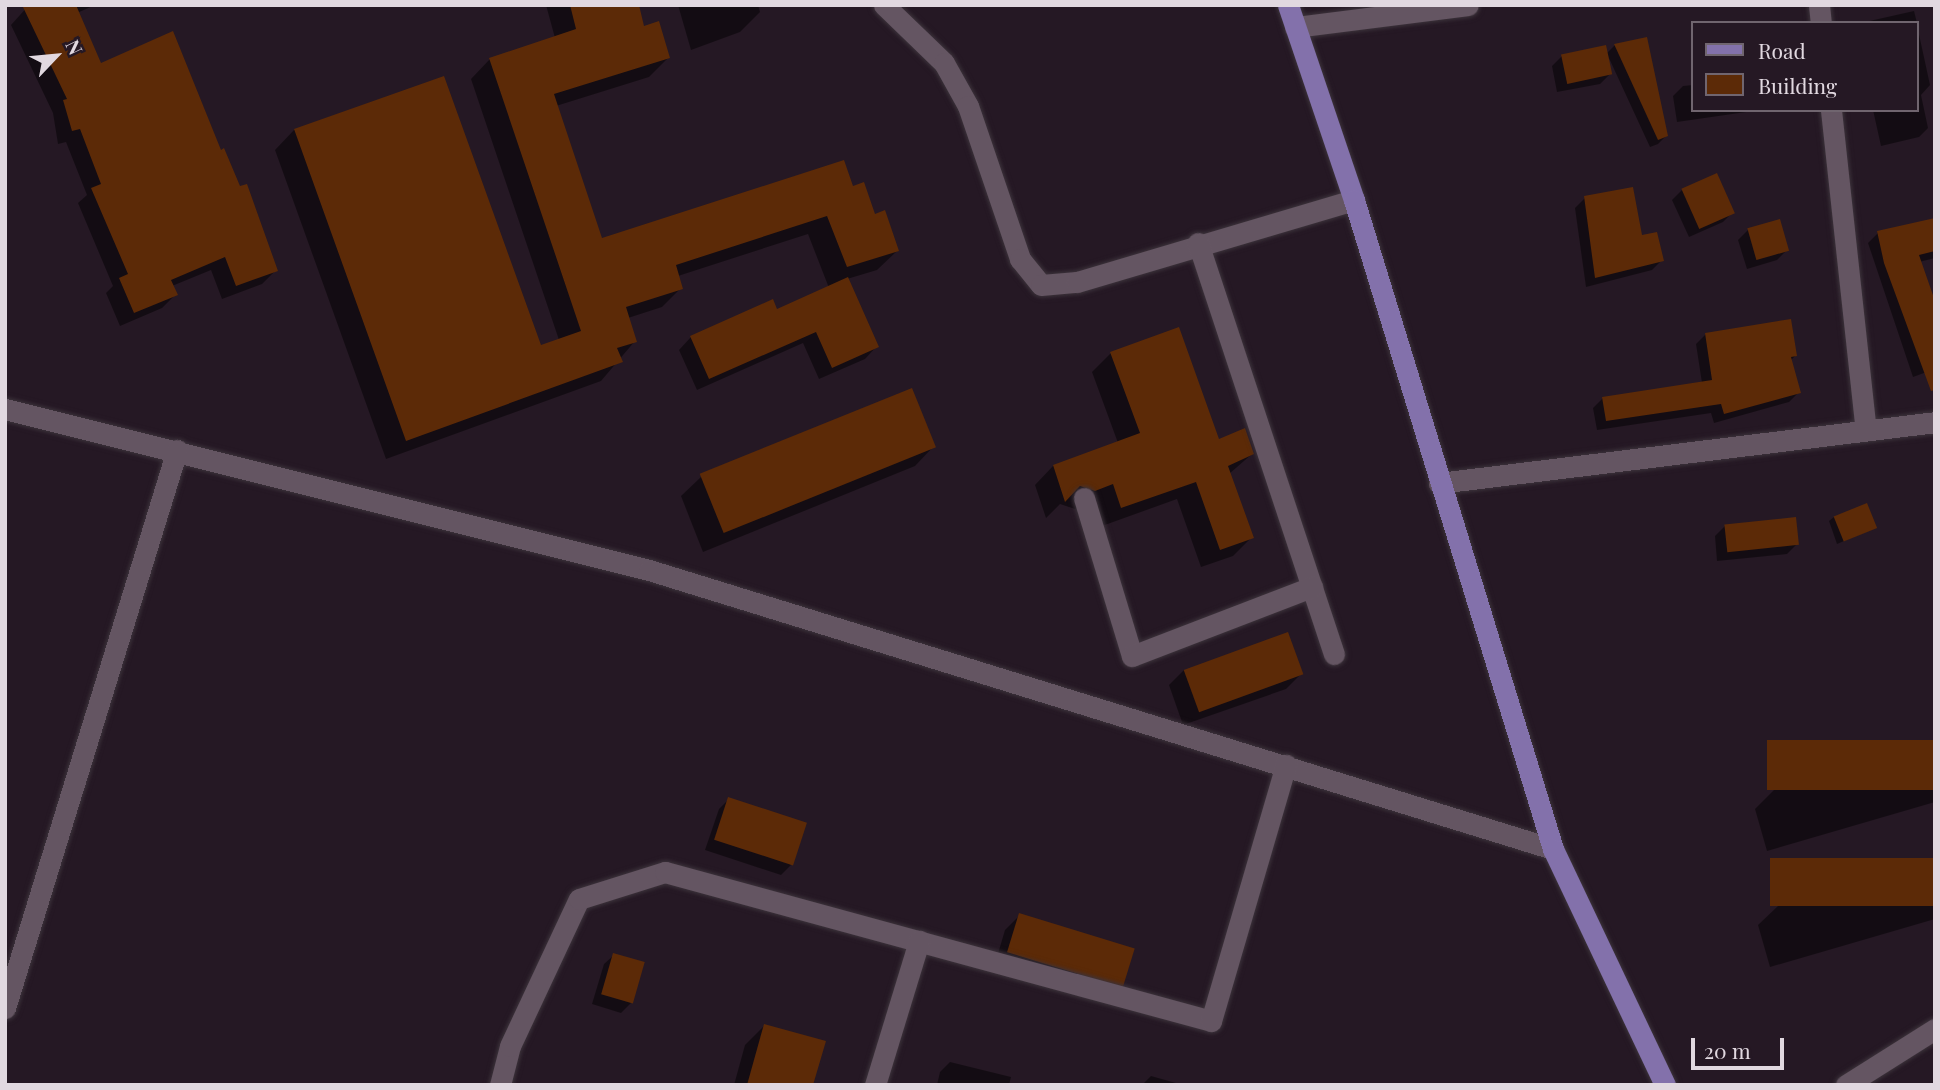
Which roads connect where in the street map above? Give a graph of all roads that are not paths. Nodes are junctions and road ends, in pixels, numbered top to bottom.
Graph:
1 (884, 5) edge
2 (1288, 5) edge
3 (1468, 5) edge
4 (1295, 27) junction
5 (1831, 112) edge
6 (1354, 200) junction
7 (1198, 243) junction
8 (5, 409) edge
9 (1935, 422) edge
10 (1866, 430) junction
11 (177, 450) junction
12 (1439, 483) junction
13 (1084, 498) dead end
14 (1312, 587) junction
15 (1334, 654) dead end
16 (1286, 765) junction
17 (1553, 849) junction
18 (919, 941) junction
19 (5, 1008) edge
20 (1935, 1028) edge
21 (500, 1085) edge
22 (875, 1085) edge
23 (1665, 1085) edge
24 (1846, 1085) edge

1 - 7 street
2 - 4 main road
3 - 4 street
4 - 6 main road
5 - 10 street
6 - 7 street
6 - 12 main road
7 - 14 street
8 - 11 street
9 - 10 street
10 - 12 street
11 - 16 street
11 - 19 street
12 - 17 main road
13 - 14 street
14 - 15 street
16 - 17 street
16 - 18 street
17 - 23 main road
18 - 21 street
18 - 22 street
20 - 24 street

